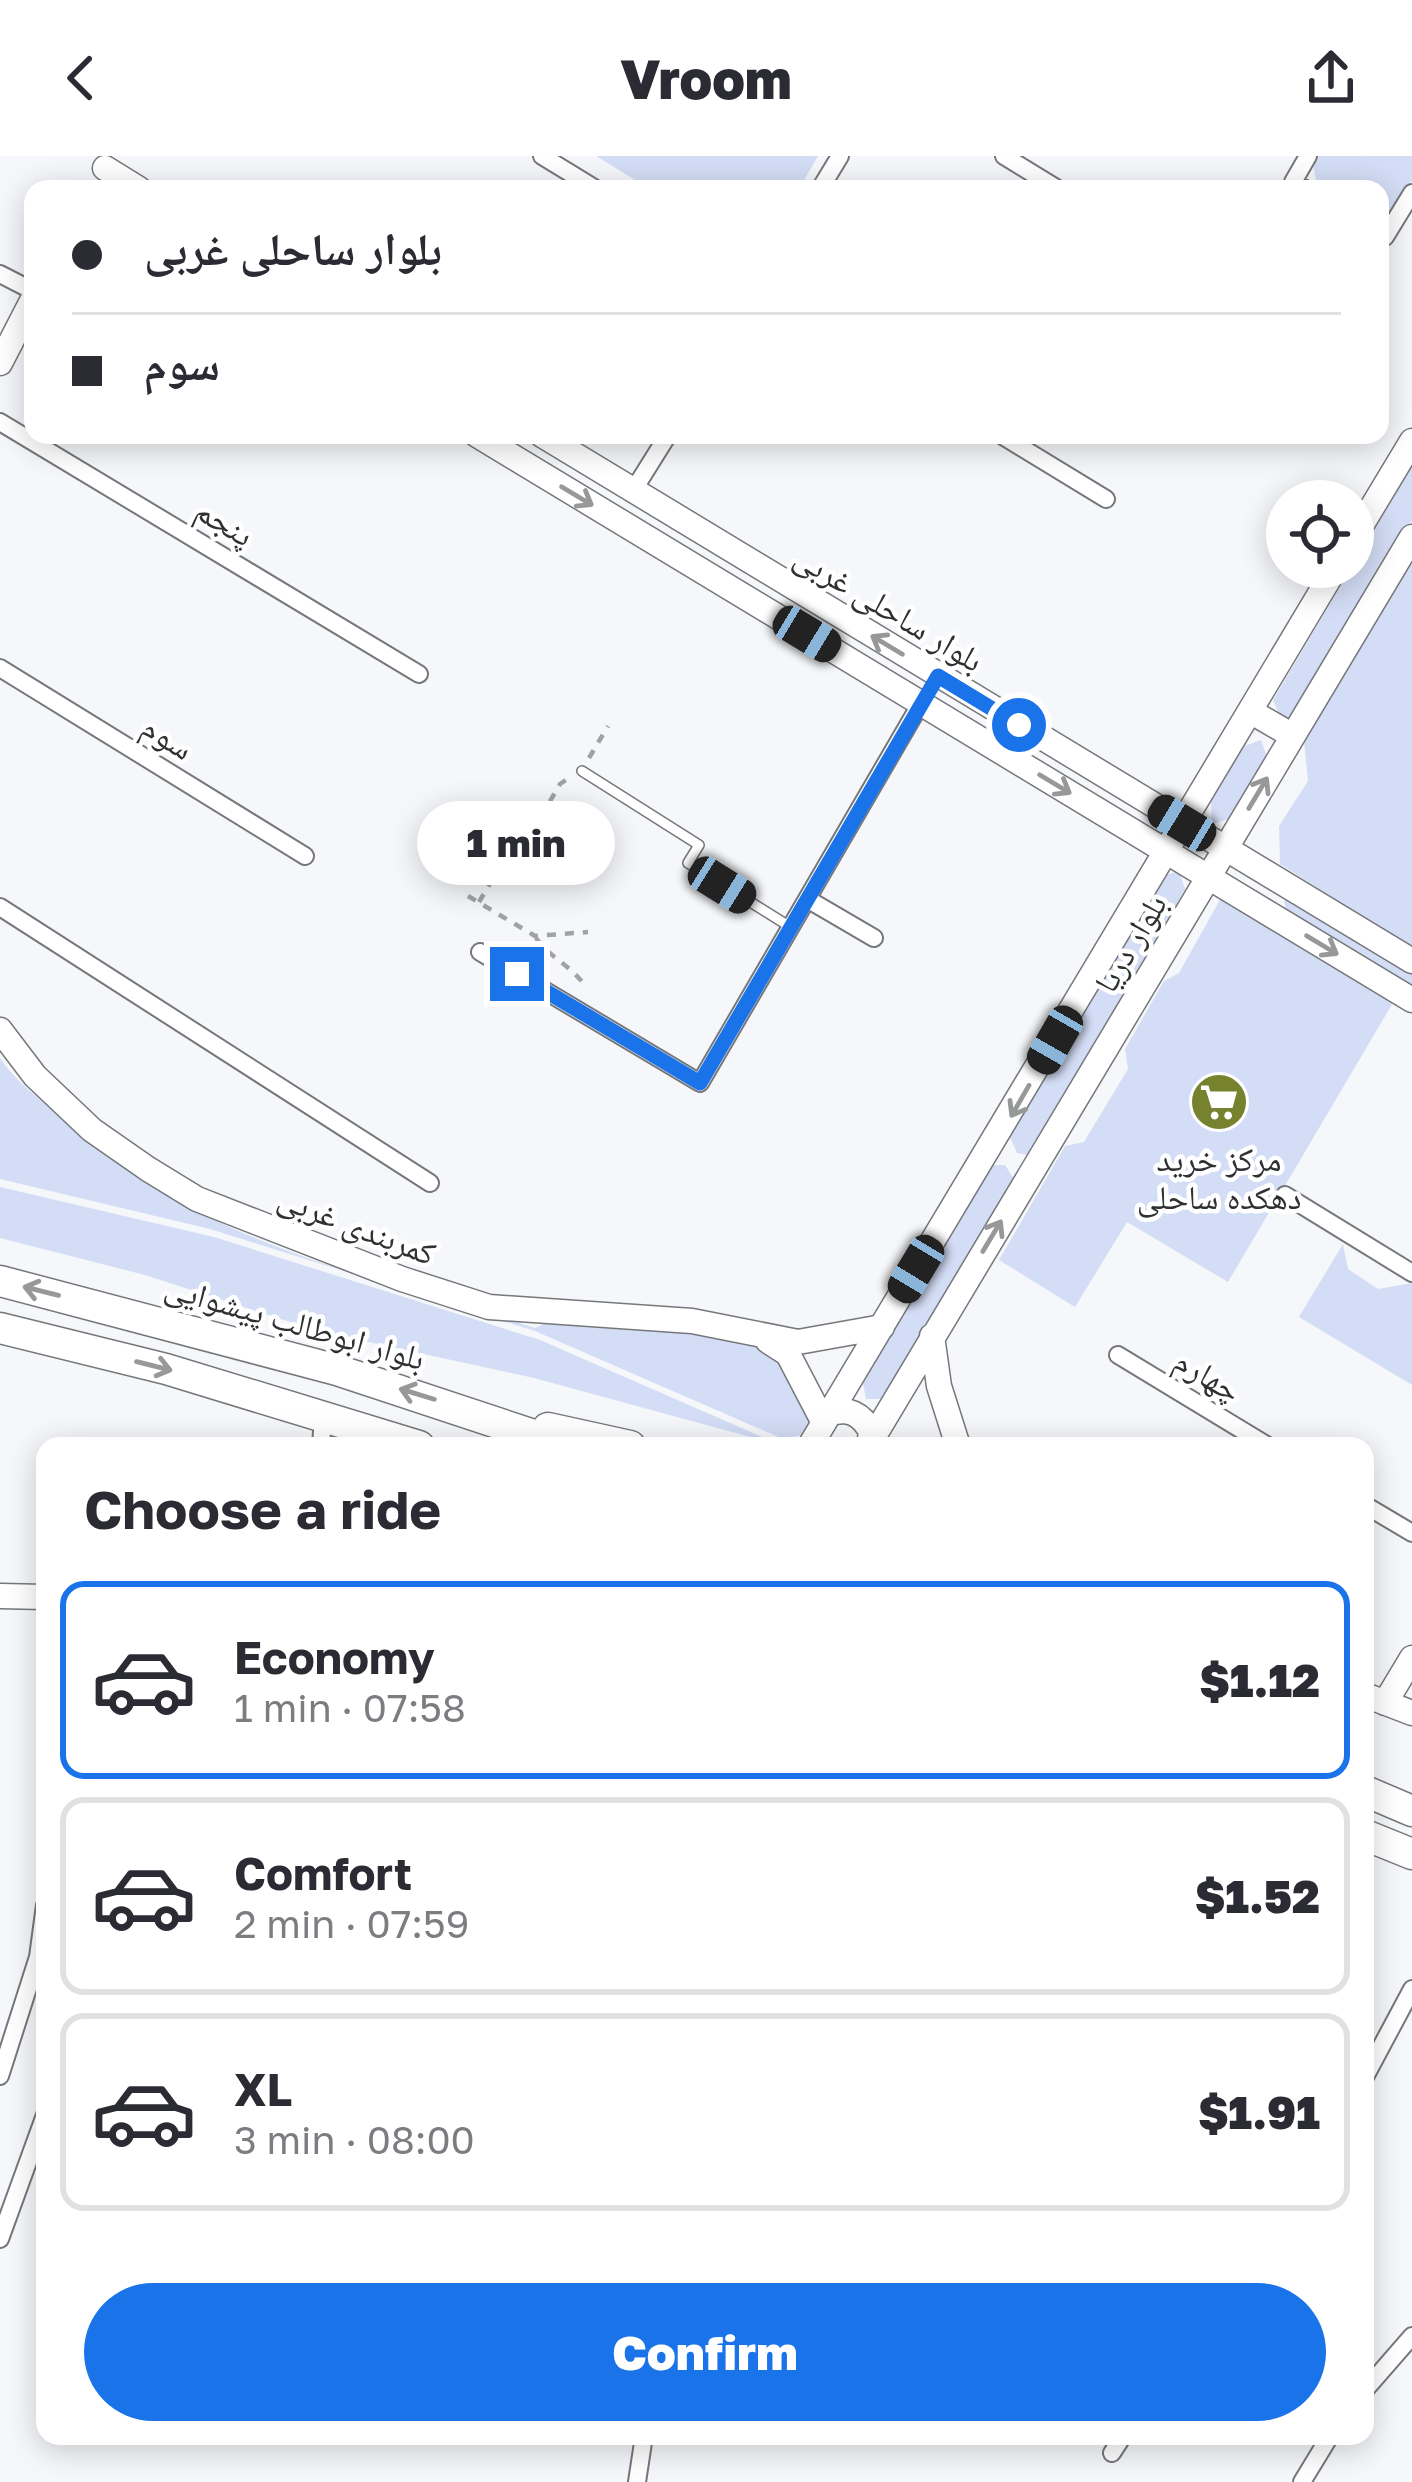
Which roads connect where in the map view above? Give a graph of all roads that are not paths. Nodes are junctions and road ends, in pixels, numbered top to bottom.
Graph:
1 (542, 156) edge
2 (1004, 156) edge
3 (581, 180) edge
4 (1043, 180) edge
5 (1412, 193) edge
6 (1389, 230) edge
7 (24, 314) edge
8 (0, 363) edge
9 (1412, 441) edge
10 (37, 444) edge
11 (492, 444) edge
12 (557, 444) edge
13 (662, 444) edge
14 (1016, 444) edge
15 (633, 491) junction
16 (1106, 500) dead end
17 (1374, 504) edge
18 (1412, 537) edge
19 (1323, 588) edge
20 (0, 668) edge
21 (419, 674) dead end
22 (938, 676) junction
23 (921, 703) junction
24 (1250, 711) junction
25 (1293, 736) junction
26 (581, 771) road end
27 (1204, 835) junction
28 (305, 856) dead end
29 (1187, 863) junction
30 (808, 900) junction
31 (0, 907) edge
32 (792, 928) junction
33 (874, 938) dead end
34 (480, 952) dead end
35 (1412, 961) edge
36 (1412, 1000) edge
37 (0, 1030) edge
38 (989, 1153) junction
39 (1028, 1176) junction
40 (430, 1183) dead end
41 (1285, 1195) dead end
42 (1412, 1273) edge
43 (0, 1281) edge
44 (882, 1327) junction
45 (0, 1328) edge
46 (756, 1334) junction
47 (932, 1336) junction
48 (1118, 1355) dead end
49 (461, 1408) junction
50 (826, 1419) junction
51 (322, 1431) edge
52 (361, 1437) edge
53 (542, 1437) edge
54 (590, 1437) edge
55 (815, 1437) edge
56 (870, 1437) edge
57 (873, 1437) edge
58 (955, 1437) edge
59 (1253, 1437) edge
60 (1374, 1510) edge
61 (1412, 1533) edge
62 (0, 1596) edge
63 (36, 1597) edge
64 (1412, 1658) edge
65 (1375, 1699) edge
66 (1412, 1713) edge
67 (1374, 1795) edge
68 (1412, 1811) edge
69 (1374, 1838) edge
70 (1412, 1855) edge
71 (36, 1964) edge
72 (1412, 1989) edge
73 (1374, 2060) edge
74 (0, 2076) edge
75 (36, 2140) edge
76 (0, 2239) edge
77 (1412, 2336) edge
78 (1374, 2380) edge
79 (643, 2445) edge
80 (1117, 2445) edge
81 (1324, 2445) edge
82 (1112, 2452) dead end
83 (637, 2482) edge
84 (1301, 2482) edge

1 - 3 street
2 - 4 street
5 - 6 street
7 - 8 street
9 - 17 street
10 - 21 street, پنجم
11 -> 23 street, بلوار ساحلی غربی
12 - 15 street, بلوار ساحلی غربی
13 - 15 street
14 - 16 street
22 -> 15 street, بلوار ساحلی غربی
18 - 25 street, بلوار دریا
19 - 24 street, بلوار دریا
20 - 28 street, سوم
22 - 23 street
22 - 27 street, بلوار ساحلی غربی
23 -> 29 street, بلوار ساحلی غربی
23 - 30 street
24 - 25 street
24 - 27 street, بلوار دریا
27 -> 25 street, بلوار دریا
26 - 32 lane
27 - 29 street, بلوار دریا
27 - 29 street, بلوار دریا
27 - 35 street, بلوار ساحلی غربی
29 -> 36 street, بلوار ساحلی غربی
29 -> 38 street, بلوار دریا
29 - 39 street, بلوار دریا
30 - 32 street
30 - 33 street
31 - 40 street
32 - 34 street
37 - 46 street, کمربندی غربی
38 - 39 street
38 - 44 street, بلوار دریا
47 -> 39 street, بلوار دریا
41 - 42 street
49 -> 43 highway, بلوار ابوطالب پیشوایی
44 - 46 street, کمربندی غربی
44 - 50 street, بلوار دریا
45 -> 51 highway
46 - 50 street
47 - 57 street, بلوار دریا
47 - 58 street
48 - 59 street, چهارم
49 - 53 highway, بلوار ابوطالب پیشوایی
49 - 54 highway
50 - 55 street, بلوار دریا
50 - 56 street
51 - 52 highway
60 - 61 street
62 - 63 street
64 - 65 street
65 - 66 street
67 - 68 highway
69 - 70 highway
71 - 74 street
72 - 73 street
75 - 76 street
77 - 78 street
79 - 83 street
80 - 82 street
81 - 84 street

